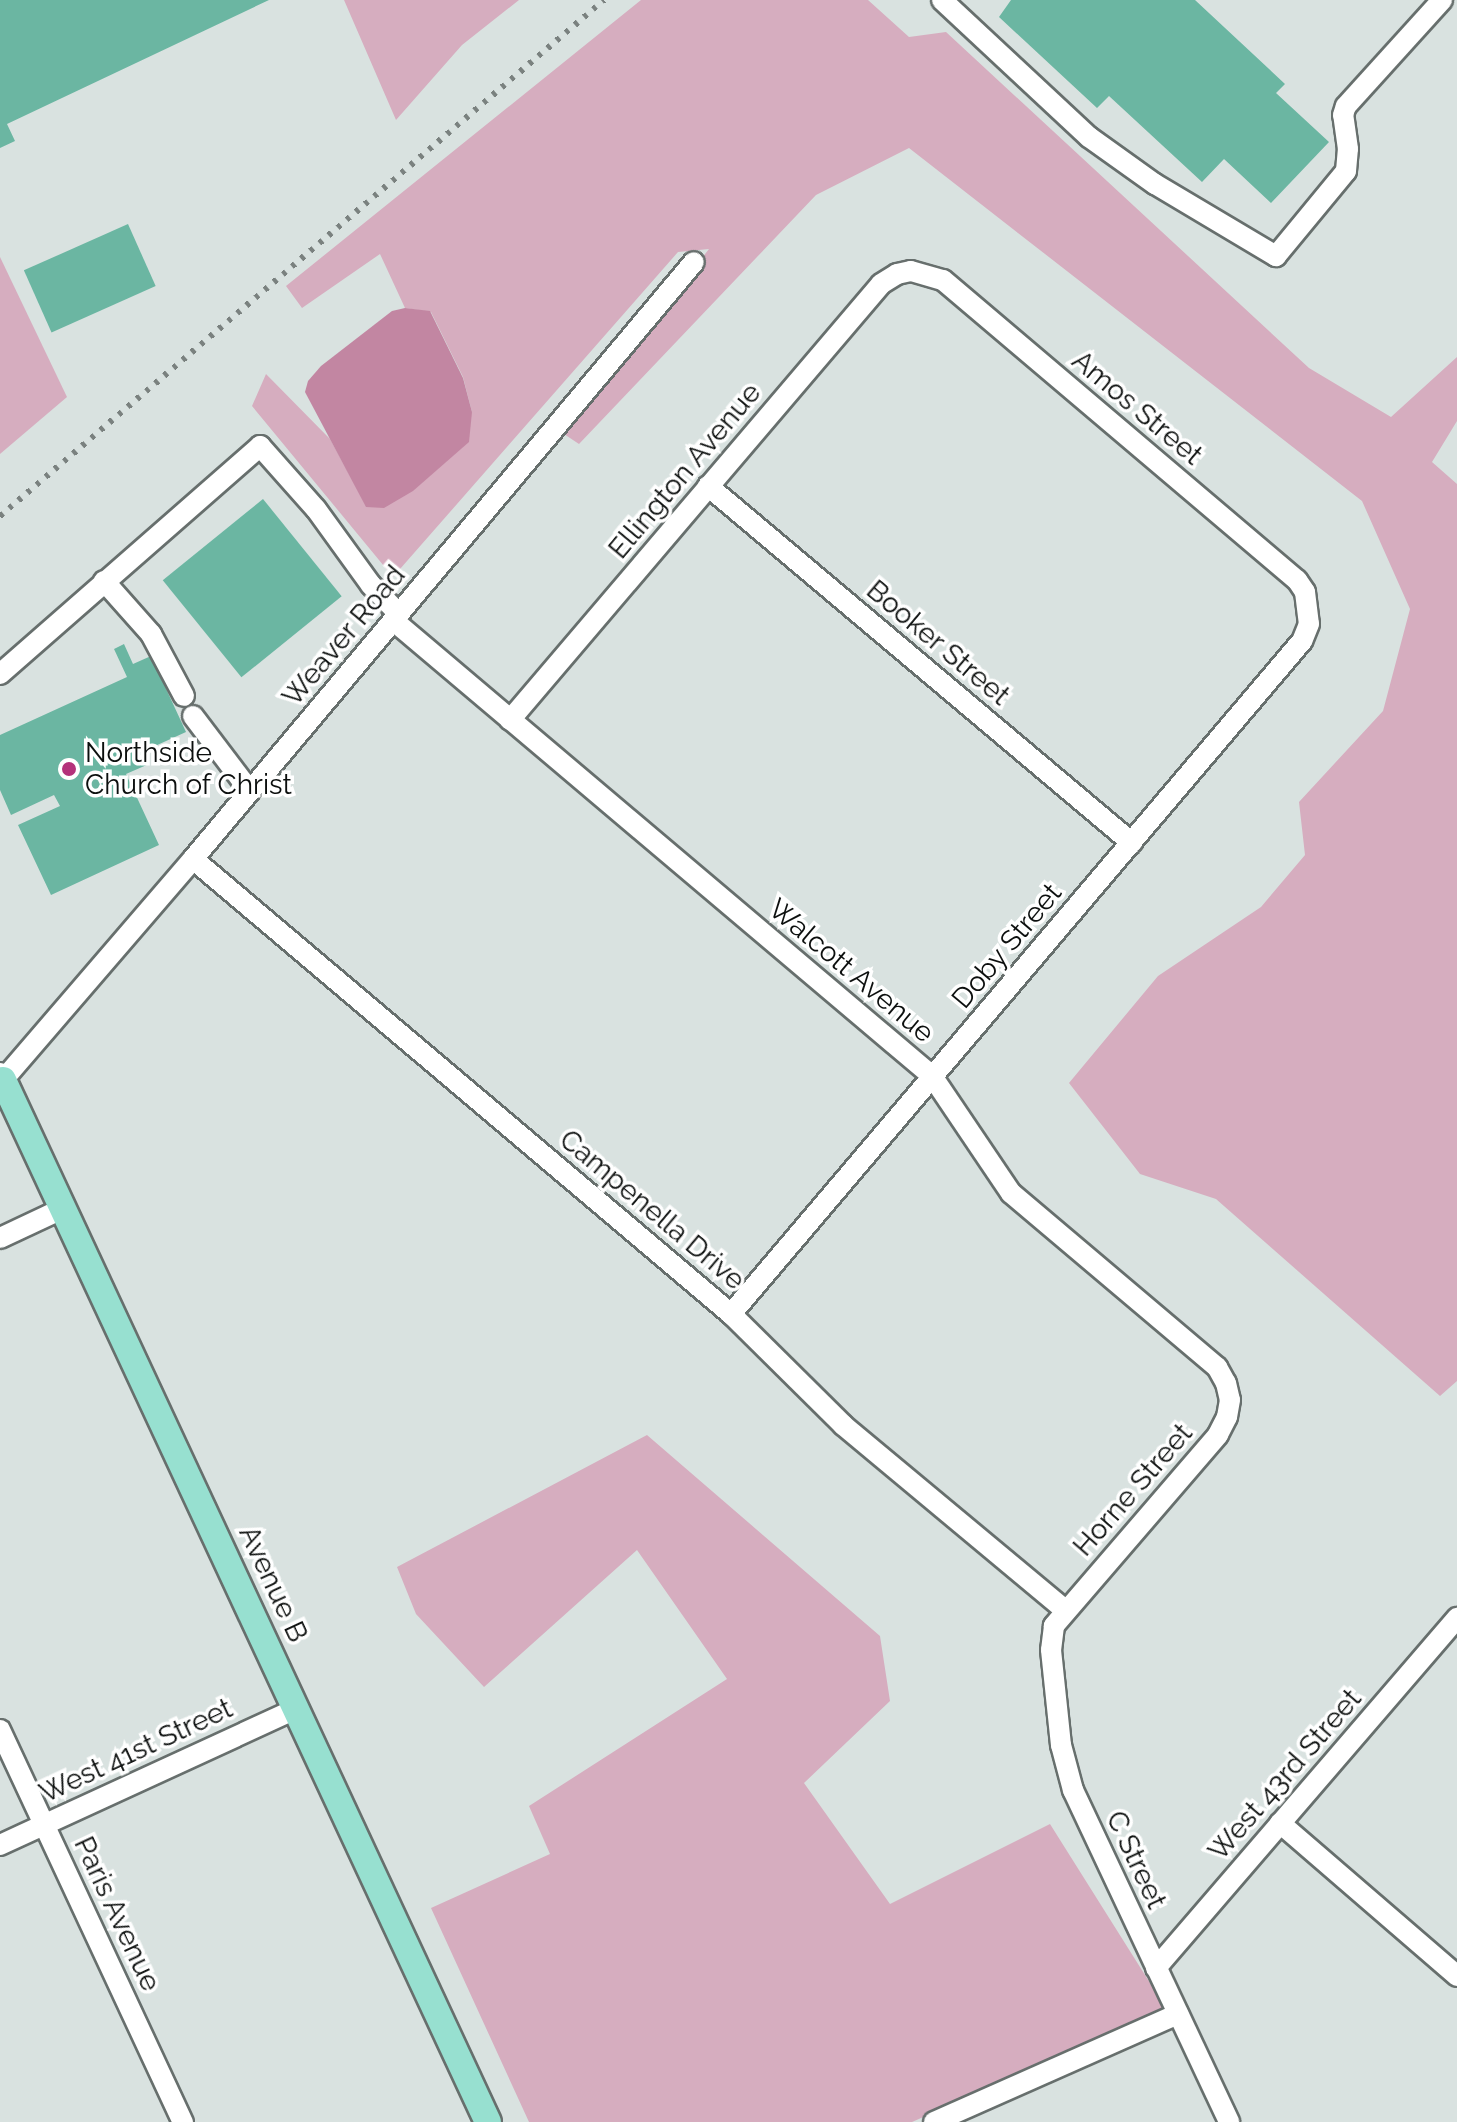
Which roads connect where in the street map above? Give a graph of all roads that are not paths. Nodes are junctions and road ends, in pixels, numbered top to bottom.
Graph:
1 (942, 0) edge
2 (1442, 0) edge
3 (694, 262) dead end
4 (911, 271) joint
5 (708, 486) junction
6 (104, 581) junction
7 (1310, 608) joint
8 (397, 618) junction
9 (0, 674) edge
10 (184, 696) dead end
11 (193, 716) dead end
12 (510, 720) junction
13 (250, 791) junction
14 (1132, 843) junction
15 (193, 859) junction
16 (1, 1076) edge
17 (932, 1076) junction
18 (62, 1209) junction
19 (0, 1238) edge
20 (731, 1314) junction
21 (1230, 1400) joint
22 (1066, 1611) junction
23 (1456, 1622) edge
24 (296, 1709) junction
25 (0, 1730) edge
26 (1280, 1823) junction
27 (44, 1824) junction
28 (0, 1845) edge
29 (1156, 1968) junction
30 (1457, 1976) edge
31 (1178, 2014) junction
32 (183, 2122) edge
33 (488, 2122) edge
34 (934, 2122) edge
35 (1229, 2122) edge

1 - 2 street
3 - 8 street, Weaver Road
4 - 5 street, Ellington Avenue
4 - 7 street, Amos Street
5 - 12 street, Ellington Avenue
5 - 14 street, Booker Street
6 - 8 street, Walcott Avenue
6 - 9 street
6 - 10 street
7 - 14 street, Doby Street
8 - 12 street, Walcott Avenue
8 - 13 street, Weaver Road
11 - 13 street
12 - 17 street, Walcott Avenue
13 - 15 street, Weaver Road
14 - 17 street, Doby Street
15 - 16 street, Weaver Road
15 - 20 street, Campenella Drive
16 - 18 main road, Avenue B
17 - 20 street, Doby Street
17 - 21 street, Walcott Avenue
18 - 19 street
18 - 24 main road, Avenue B
20 - 22 street, Campenella Drive
21 - 22 street, Horne Street
22 - 29 street, C Street
23 - 26 street, West 43rd Street
24 - 27 street, West 41st Street
24 - 33 main road, Avenue B
25 - 27 street, Paris Avenue
26 - 29 street, West 43rd Street
26 - 30 street
27 - 28 street, West 41st Street
27 - 32 street, Paris Avenue
29 - 31 street, C Street
31 - 34 street
31 - 35 street, C Street

